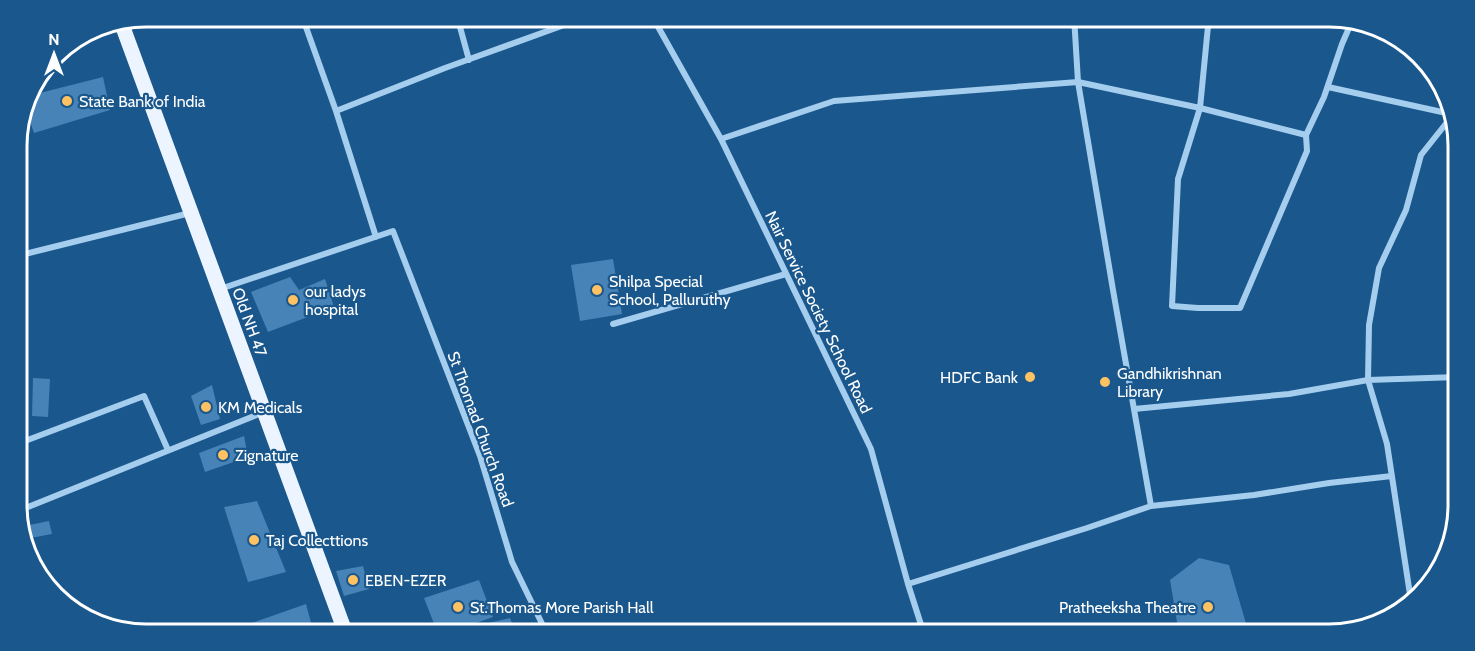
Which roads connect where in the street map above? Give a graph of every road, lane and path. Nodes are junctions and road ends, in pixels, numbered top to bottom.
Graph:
1 (306, 27) edge
2 (460, 27) edge
3 (560, 27) edge
4 (658, 27) edge
5 (1075, 27) edge
6 (1208, 27) edge
7 (124, 29) edge
8 (1349, 29) edge
9 (469, 60) junction
10 (1078, 81) junction
11 (1328, 87) junction
12 (1200, 108) junction
13 (336, 111) junction
14 (1443, 113) edge
15 (1446, 123) edge
16 (1306, 135) junction
17 (721, 139) junction
18 (191, 213) junction
19 (376, 237) junction
20 (27, 254) edge
21 (786, 274) junction
22 (219, 290) junction
23 (613, 324) dead end
24 (1448, 377) edge
25 (1368, 380) junction
26 (1134, 409) junction
27 (264, 412) junction
28 (27, 441) edge
29 (168, 450) junction
30 (1392, 476) junction
31 (1151, 506) junction
32 (27, 507) edge
33 (908, 584) junction
34 (1410, 591) edge
35 (342, 624) edge
36 (543, 624) edge
37 (921, 624) edge

1 - 13 street
2 - 9 street
3 - 9 street
4 - 17 street, Nair Service Society School Road
5 - 10 street
6 - 12 street
7 - 18 main road, Old NH 47
8 - 11 street
9 - 13 street
10 - 12 street
10 - 17 street
10 - 26 street
11 - 14 street
11 - 16 street
12 - 16 street
12 - 16 street
13 - 19 street
15 - 25 street
17 - 21 street, Nair Service Society School Road
18 - 20 street
18 - 22 main road, Old NH 47
19 - 22 street
19 - 36 street, St Thomad Church Road
21 - 23 street
21 - 33 street, Nair Service Society School Road
22 - 27 main road, Old NH 47
24 - 25 street
25 - 26 street
25 - 30 street
26 - 31 street
27 - 29 street
27 - 35 main road, Old NH 47
28 - 29 street
29 - 32 street
30 - 31 street
30 - 34 street
31 - 33 street
33 - 37 street, Nair Service Society School Road

